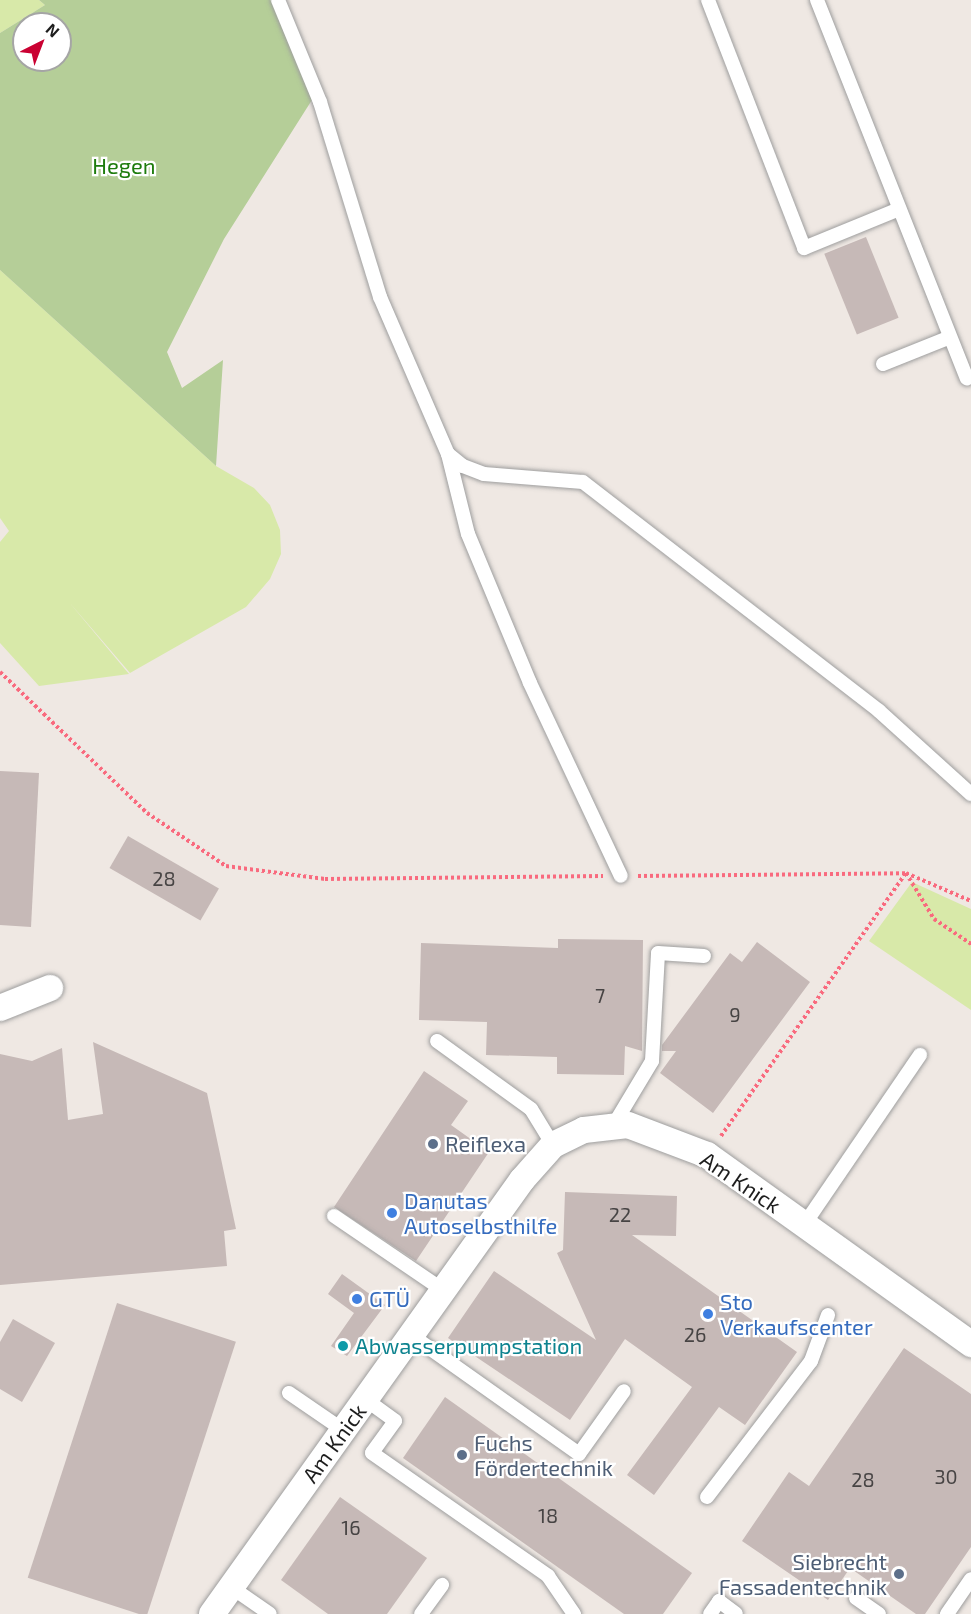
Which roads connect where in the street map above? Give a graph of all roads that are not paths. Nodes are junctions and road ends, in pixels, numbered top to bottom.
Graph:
1 (278, 0) edge
2 (708, 0) edge
3 (817, 0) edge
4 (899, 209) junction
5 (950, 337) junction
6 (883, 364) dead end
7 (967, 378) dead end
8 (448, 454) junction
9 (971, 794) edge
10 (621, 876) road end
11 (704, 956) dead end
12 (50, 988) dead end
13 (0, 1008) edge
14 (437, 1041) dead end
15 (920, 1055) dead end
16 (613, 1126) junction
17 (553, 1145) junction
18 (334, 1216) dead end
19 (804, 1225) junction
20 (443, 1290) junction
21 (828, 1315) dead end
22 (411, 1335) junction
23 (971, 1344) edge
24 (624, 1391) dead end
25 (289, 1393) dead end
26 (365, 1399) junction
27 (343, 1430) junction
28 (707, 1497) dead end
29 (971, 1579) edge
30 (442, 1585) dead end
31 (231, 1587) junction
32 (856, 1598) dead end
33 (212, 1614) edge
34 (270, 1614) edge
35 (422, 1614) edge
36 (574, 1614) edge
37 (710, 1614) edge
38 (736, 1614) edge
39 (879, 1614) edge
40 (947, 1614) edge

1 - 8 lane
2 - 4 lane
3 - 4 lane
4 - 5 lane
5 - 6 lane
5 - 7 lane
8 - 9 lane
8 - 10 lane
11 - 16 lane
12 - 13 street
14 - 17 lane
15 - 19 lane
16 - 17 street, Am Knick
16 - 19 street, Am Knick
17 - 20 street, Am Knick
18 - 20 lane
19 - 23 street, Am Knick
20 - 22 street, Am Knick
21 - 28 lane
22 - 24 lane
22 - 26 street, Am Knick
25 - 27 lane
26 - 27 street, Am Knick
26 - 36 lane
27 - 31 street, Am Knick
29 - 40 lane
30 - 35 lane
31 - 33 street, Am Knick
31 - 34 lane
32 - 39 lane
37 - 38 lane

